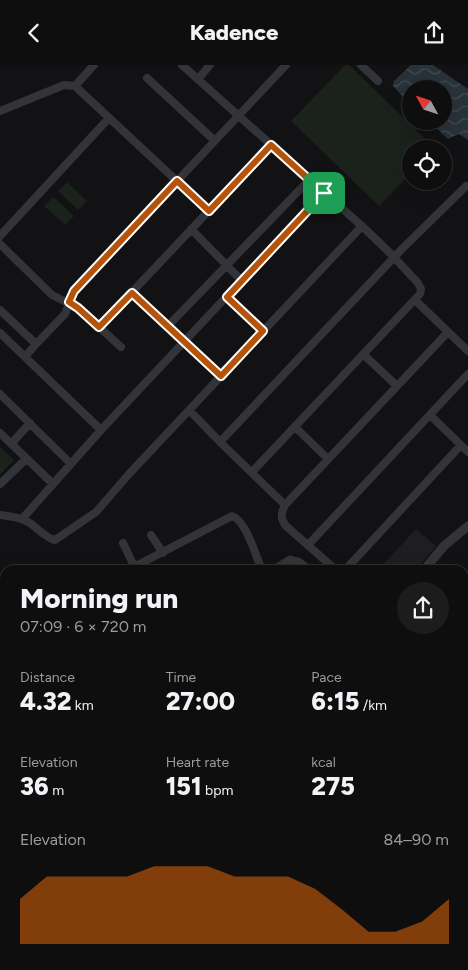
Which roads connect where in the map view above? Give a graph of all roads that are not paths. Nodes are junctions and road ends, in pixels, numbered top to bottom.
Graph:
1 (94, 65) edge
2 (182, 65) edge
3 (210, 65) edge
4 (361, 65) edge
5 (281, 67) edge
6 (148, 77) dead end
7 (198, 79) junction
8 (378, 81) dead end
9 (75, 86) junction
10 (0, 111) edge
11 (238, 115) junction
12 (109, 118) junction
13 (214, 140) junction
14 (271, 145) junction
15 (309, 180) junction
16 (177, 181) junction
17 (466, 186) dead end
18 (324, 193) junction
19 (209, 211) junction
20 (362, 226) junction
21 (192, 229) junction
22 (0, 236) edge
23 (0, 244) edge
24 (394, 257) junction
25 (227, 265) junction
26 (242, 281) junction
27 (132, 293) junction
28 (227, 297) junction
29 (415, 300) junction
30 (69, 302) junction
31 (0, 310) edge
32 (168, 326) junction
33 (99, 327) junction
34 (263, 331) junction
35 (448, 332) junction
36 (0, 333) edge
37 (184, 342) junction
38 (36, 344) junction
39 (121, 347) dead end
40 (468, 351) edge
41 (364, 354) junction
42 (25, 357) junction
43 (468, 374) edge
44 (221, 376) junction
45 (397, 386) junction
46 (0, 394) edge
47 (189, 410) junction
48 (430, 415) junction
49 (30, 423) junction
50 (295, 427) junction
51 (101, 430) junction
52 (0, 433) edge
53 (220, 442) junction
54 (11, 444) junction
55 (461, 445) junction
56 (468, 452) edge
57 (26, 459) junction
58 (328, 459) junction
59 (71, 464) junction
60 (252, 472) junction
61 (0, 484) edge
62 (53, 484) junction
63 (285, 505) junction
64 (0, 515) edge
65 (22, 519) junction
66 (468, 526) edge
67 (151, 535) dead end
68 (123, 543) dead end
69 (308, 545) junction
70 (163, 553) junction
71 (130, 565) edge
72 (137, 565) edge
73 (260, 565) edge
74 (282, 565) edge
75 (302, 565) edge
76 (330, 565) edge
77 (351, 565) edge
78 (431, 565) edge

1 - 9 street
2 - 7 street
3 - 7 street
4 - 8 street
5 - 11 street
6 - 13 street
7 - 11 street
9 - 10 street
9 - 12 street
11 - 13 street
11 - 14 street
12 - 16 street
12 - 22 street
13 - 16 street
14 - 15 street
14 - 19 street
15 - 18 street
15 - 25 street
16 - 19 street
16 - 30 street
17 - 24 street
18 - 20 street
18 - 26 street
19 - 21 street
20 - 24 street
20 - 34 street
21 - 25 street
21 - 27 street
23 - 30 street
24 - 29 street
24 - 53 street
25 - 26 street
25 - 32 street
26 - 28 street
27 - 32 street
27 - 33 street
28 - 34 street
28 - 37 street
29 - 35 street
29 - 41 street
30 - 33 street
30 - 38 street
31 - 38 street
32 - 37 street
33 - 39 street
34 - 44 street
35 - 40 street
35 - 45 street
36 - 42 street
37 - 44 street
37 - 51 street
38 - 42 street
41 - 45 street
41 - 50 street
42 - 51 street
43 - 48 street
44 - 47 street
45 - 58 street
46 - 49 street
47 - 53 street
47 - 65 street
48 - 55 street
48 - 69 street
49 - 54 street
49 - 59 street
50 - 58 street
50 - 60 street
51 - 59 street
52 - 54 street
53 - 60 street
54 - 57 street
55 - 56 street
55 - 77 street
57 - 61 street
57 - 62 street
58 - 63 street
59 - 62 street
60 - 63 street
62 - 65 street
63 - 69 street
64 - 65 street
66 - 78 street
67 - 70 street
68 - 71 street
69 - 76 street
70 - 72 street
70 - 73 street
74 - 75 street

